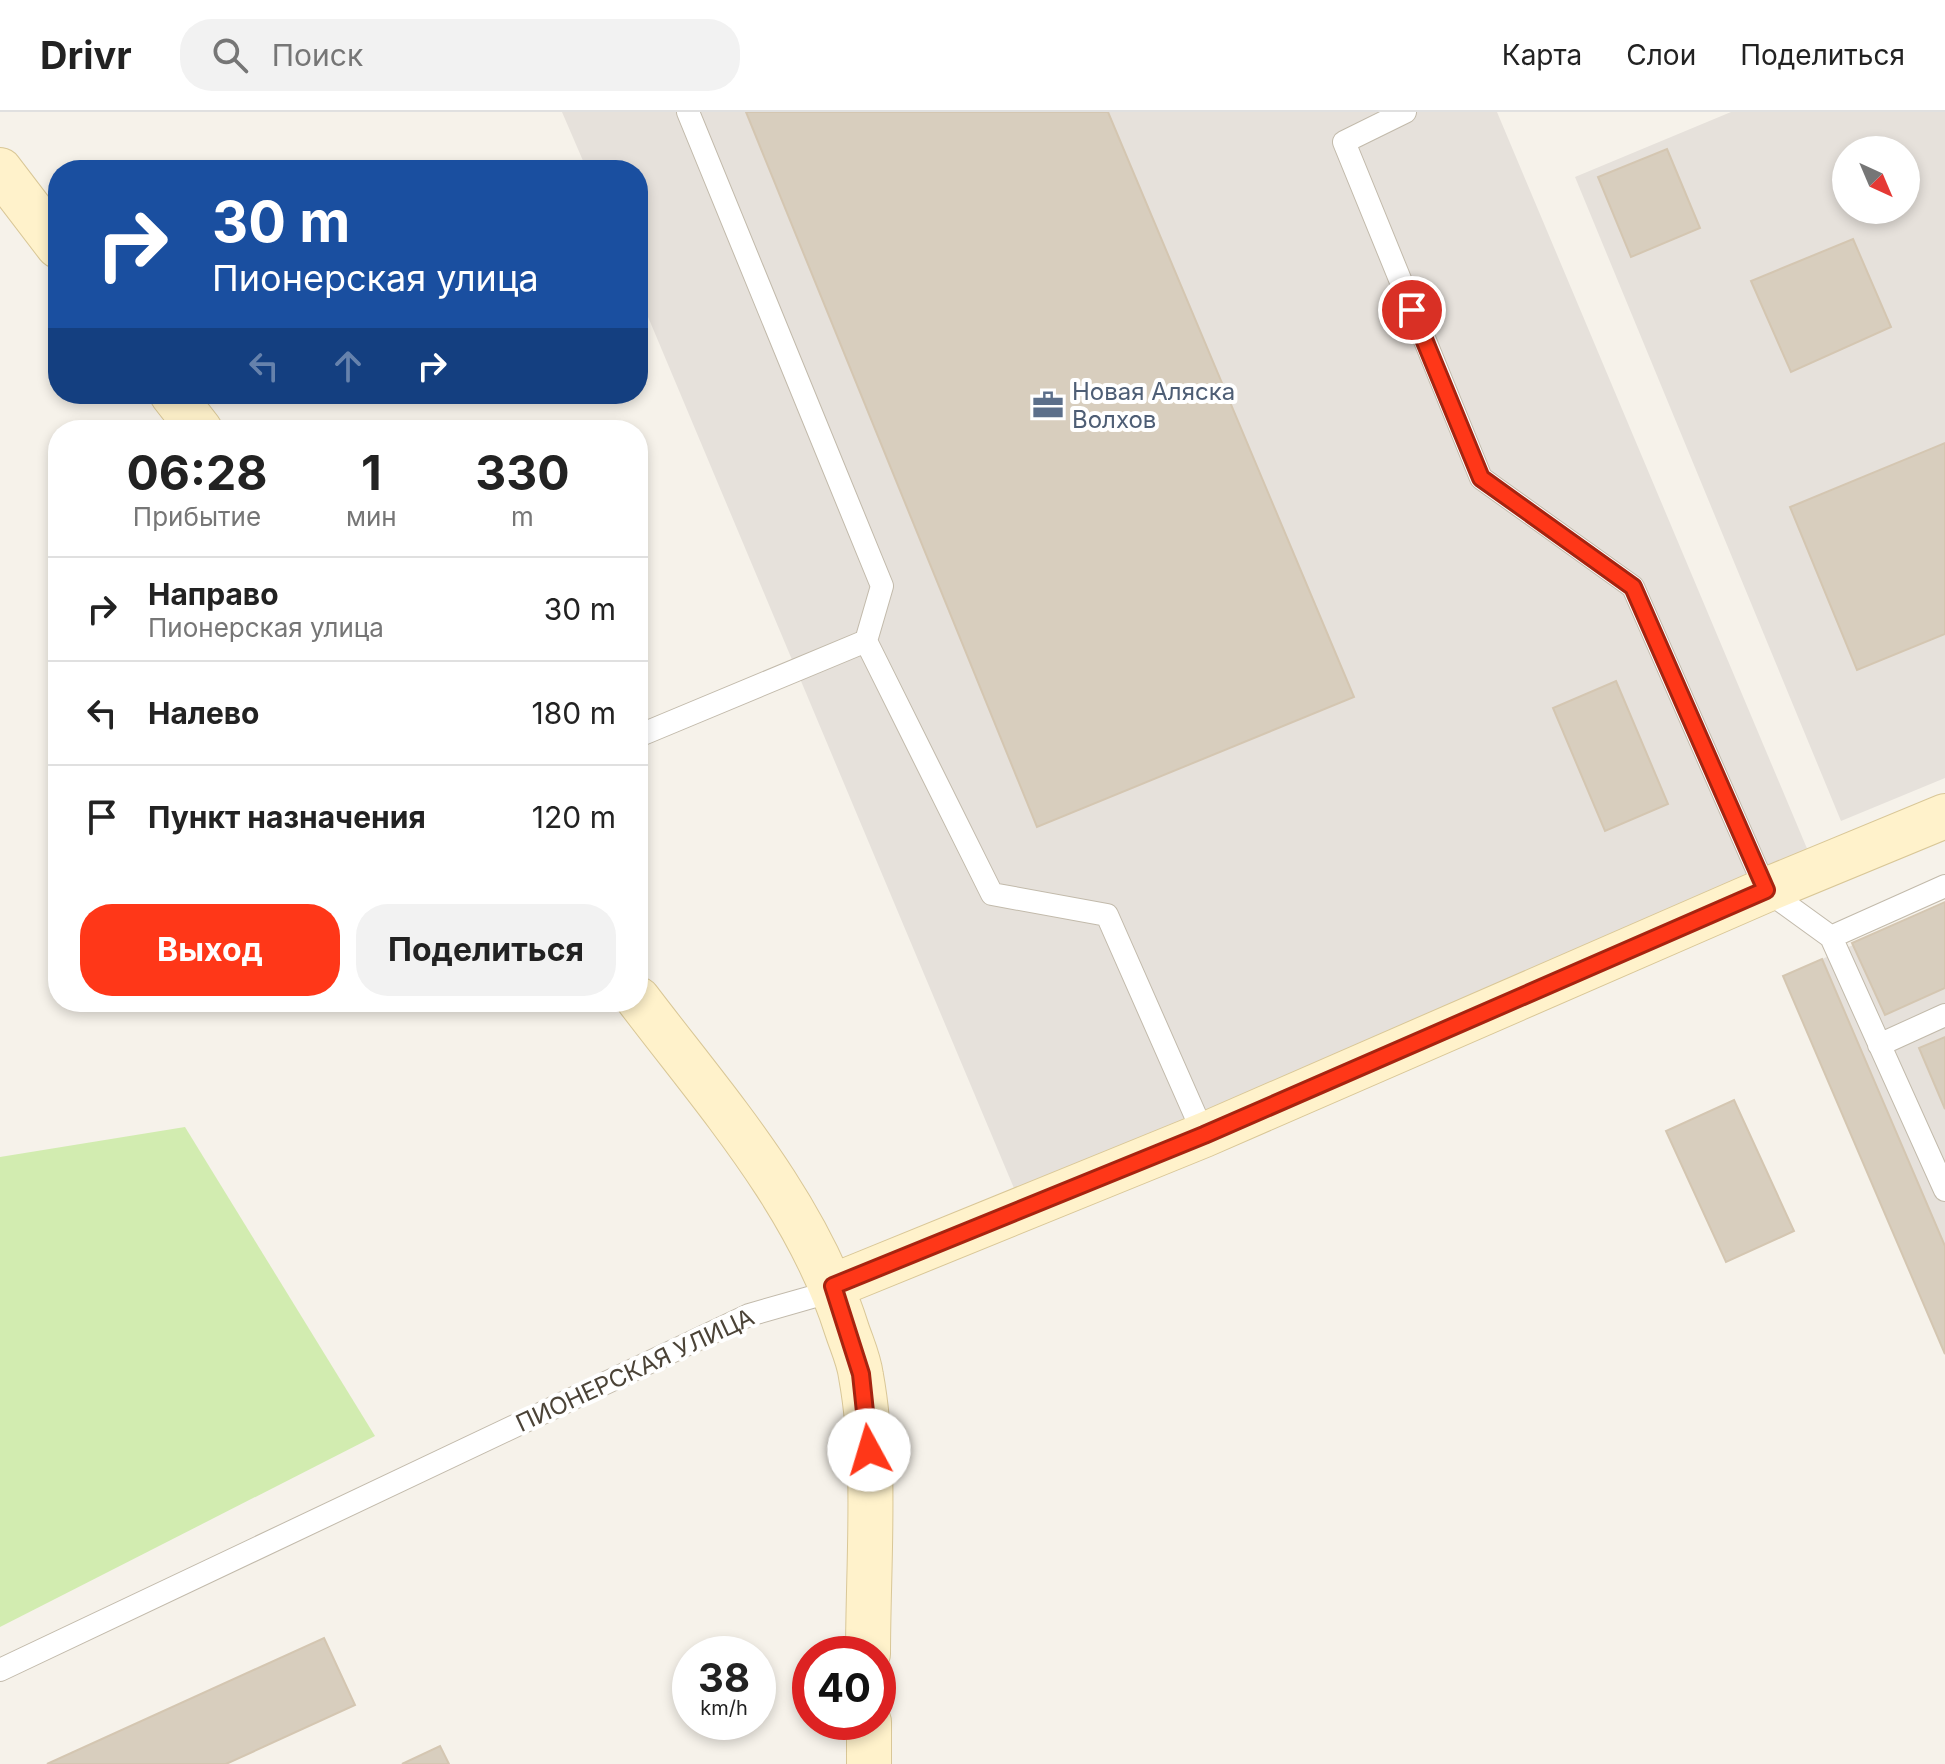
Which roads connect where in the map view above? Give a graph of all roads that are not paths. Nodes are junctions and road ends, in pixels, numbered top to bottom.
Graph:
1 (688, 112) edge
2 (1405, 112) edge
3 (0, 170) edge
4 (48, 233) edge
5 (180, 404) edge
6 (192, 420) edge
7 (866, 641) junction
8 (648, 732) edge
9 (1945, 816) edge
10 (1945, 886) edge
11 (1766, 890) junction
12 (1831, 937) junction
13 (648, 1012) edge
14 (1945, 1015) edge
15 (1879, 1045) junction
16 (1204, 1135) junction
17 (1945, 1190) edge
18 (833, 1286) junction
19 (868, 1634) edge
20 (0, 1670) edge
21 (869, 1740) edge
22 (869, 1764) edge

1 - 7 lane
2 - 11 lane
3 - 4 street
5 - 6 street
7 - 8 lane
7 - 16 lane
9 - 11 street, ПИОНЕРСКАЯ УЛИЦА
10 - 12 lane
11 - 12 lane
11 - 16 street, ПИОНЕРСКАЯ УЛИЦА
12 - 15 lane
13 - 18 street
14 - 15 lane
15 - 17 lane
16 - 18 street, ПИОНЕРСКАЯ УЛИЦА
18 - 19 street
18 - 20 lane, ПИОНЕРСКАЯ УЛИЦА
21 - 22 street

